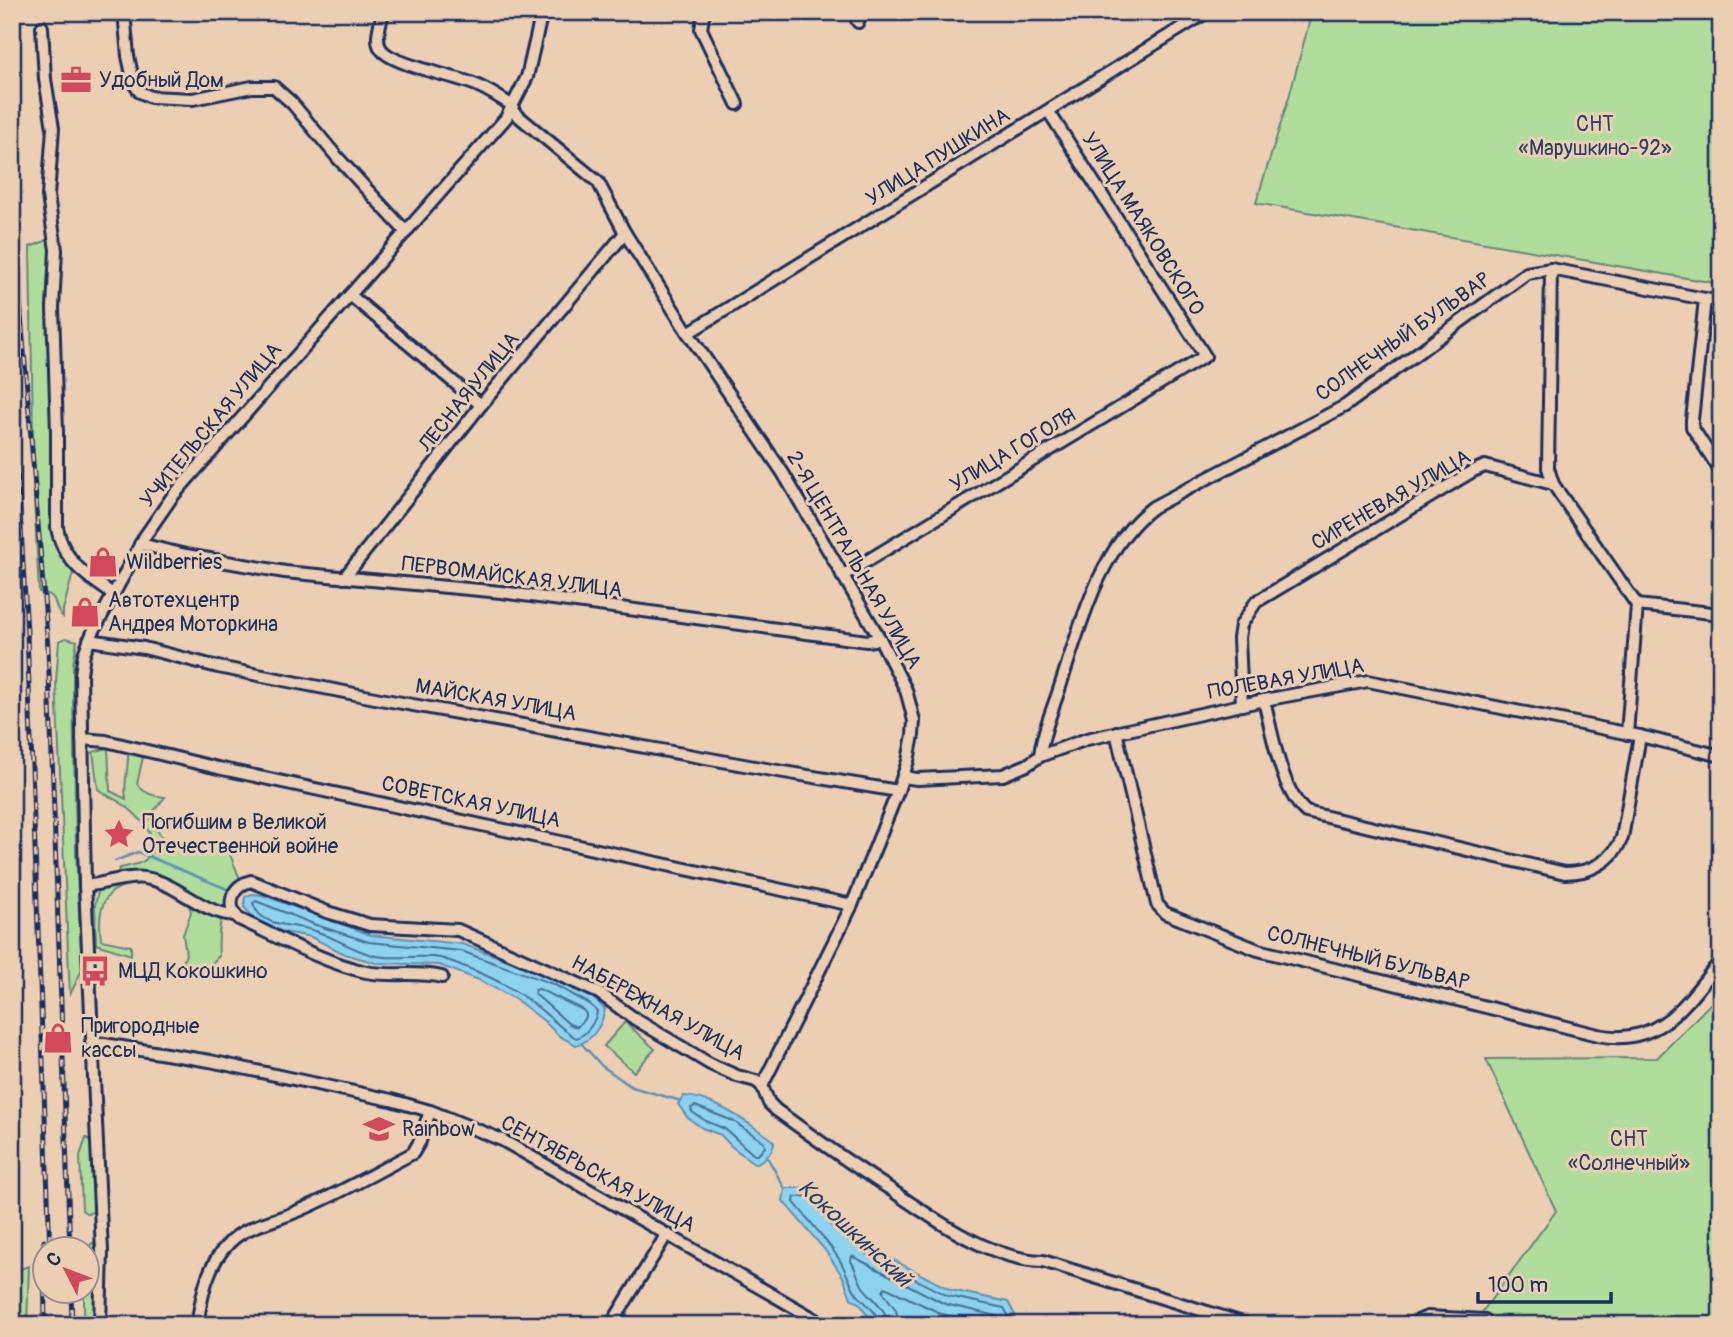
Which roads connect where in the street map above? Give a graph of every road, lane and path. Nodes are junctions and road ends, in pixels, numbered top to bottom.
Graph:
1 (124, 12) edge
2 (383, 12) edge
3 (542, 12) edge
4 (704, 12) edge
5 (1206, 12) edge
6 (42, 27) dead end
7 (737, 104) dead end
8 (512, 108) junction
9 (1049, 111) junction
10 (406, 232) junction
11 (625, 233) junction
12 (1551, 269) junction
13 (350, 295) junction
14 (1705, 299) junction
15 (1721, 302) edge
16 (688, 333) junction
17 (1205, 356) joint
18 (481, 405) junction
19 (1721, 472) edge
20 (1553, 484) junction
21 (140, 544) junction
22 (842, 576) junction
23 (344, 578) junction
24 (113, 594) junction
25 (1637, 606) junction
26 (1721, 614) edge
27 (880, 639) junction
28 (89, 640) junction
29 (1264, 700) junction
30 (1242, 705) junction
31 (1116, 732) junction
32 (1627, 734) junction
33 (1640, 736) junction
34 (82, 739) junction
35 (1721, 756) edge
36 (1040, 757) junction
37 (903, 777) junction
38 (898, 791) junction
39 (85, 886) junction
40 (852, 905) junction
41 (234, 912) junction
42 (1721, 960) edge
43 (442, 977) dead end
44 (91, 1042) junction
45 (762, 1086) junction
46 (430, 1111) junction
47 (667, 1234) junction
48 (1485, 1320) dead end
49 (100, 1325) edge
50 (197, 1325) edge
51 (611, 1325) edge
52 (825, 1325) edge
53 (1249, 1325) edge
54 (1408, 1325) edge

1 - 10 street
2 - 8 street
3 - 8 street, УЧИТЕЛЬСКАЯ УЛИЦА
4 - 7 street
5 - 9 street, УЛИЦА ПУШКИНА
6 - 24 street
8 - 10 street, УЧИТЕЛЬСКАЯ УЛИЦА
8 - 11 street, 2-Я ЦЕНТРАЛЬНАЯ УЛИЦА
9 - 16 street, УЛИЦА ПУШКИНА
9 - 17 street, УЛИЦА МАЯКОВСКОГО
10 - 13 street, УЧИТЕЛЬСКАЯ УЛИЦА
11 - 16 street, 2-Я ЦЕНТРАЛЬНАЯ УЛИЦА
11 - 18 street, ЛЕСНАЯ УЛИЦА
12 - 14 street
12 - 20 street
12 - 36 street, СОЛНЕЧНЫЙ БУЛЬВАР
13 - 18 street
13 - 21 street, УЧИТЕЛЬСКАЯ УЛИЦА
14 - 15 street
14 - 19 street
16 - 22 street, 2-Я ЦЕНТРАЛЬНАЯ УЛИЦА
17 - 22 street, УЛИЦА ГОГОЛЯ
18 - 23 street, ЛЕСНАЯ УЛИЦА
20 - 25 street
20 - 30 street, СИРЕНЕВАЯ УЛИЦА
21 - 23 street, ПЕРВОМАЙСКАЯ УЛИЦА
21 - 24 street, УЧИТЕЛЬСКАЯ УЛИЦА
22 - 27 street, 2-Я ЦЕНТРАЛЬНАЯ УЛИЦА
23 - 27 street, ПЕРВОМАЙСКАЯ УЛИЦА
24 - 28 street, УЧИТЕЛЬСКАЯ УЛИЦА
25 - 26 street
25 - 32 street
27 - 37 street, 2-Я ЦЕНТРАЛЬНАЯ УЛИЦА
28 - 34 street, УЧИТЕЛЬСКАЯ УЛИЦА
28 - 38 street, МАЙСКАЯ УЛИЦА
29 - 30 street, ПОЛЕВАЯ УЛИЦА
29 - 32 street, ПОЛЕВАЯ УЛИЦА
29 - 33 street
30 - 31 street, ПОЛЕВАЯ УЛИЦА
31 - 36 street, ПОЛЕВАЯ УЛИЦА
31 - 42 street, СОЛНЕЧНЫЙ БУЛЬВАР
32 - 33 street, ПОЛЕВАЯ УЛИЦА
33 - 35 street, ПОЛЕВАЯ УЛИЦА
34 - 39 street, УЧИТЕЛЬСКАЯ УЛИЦА
34 - 40 street, СОВЕТСКАЯ УЛИЦА
36 - 37 street, ПОЛЕВАЯ УЛИЦА
37 - 38 street, 2-Я ЦЕНТРАЛЬНАЯ УЛИЦА
38 - 40 street, 2-Я ЦЕНТРАЛЬНАЯ УЛИЦА
39 - 41 street
39 - 44 street, УЧИТЕЛЬСКАЯ УЛИЦА
40 - 45 street, 2-Я ЦЕНТРАЛЬНАЯ УЛИЦА
41 - 43 street
41 - 45 street, НАБЕРЕЖНАЯ УЛИЦА
44 - 46 street, СЕНТЯБРЬСКАЯ УЛИЦА
44 - 49 street, УЧИТЕЛЬСКАЯ УЛИЦА
45 - 53 street
46 - 47 street, СЕНТЯБРЬСКАЯ УЛИЦА
46 - 50 street
47 - 51 street
47 - 52 street, СЕНТЯБРЬСКАЯ УЛИЦА
48 - 54 street

